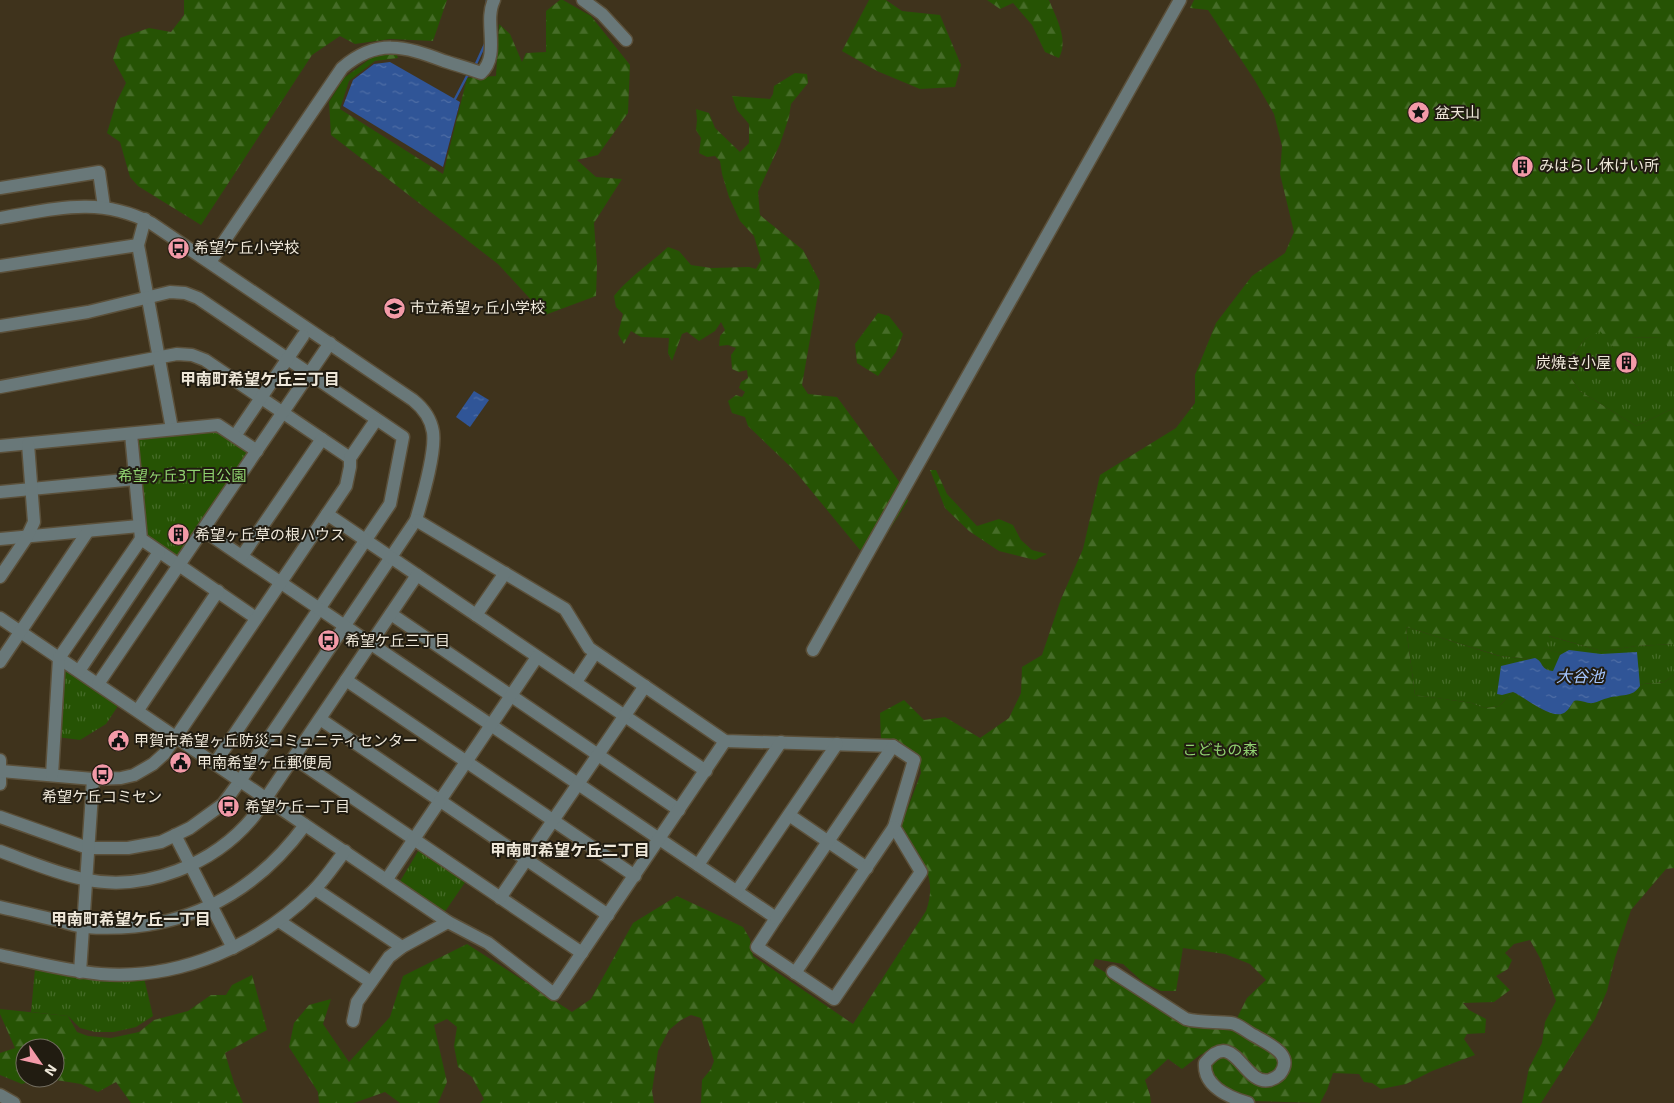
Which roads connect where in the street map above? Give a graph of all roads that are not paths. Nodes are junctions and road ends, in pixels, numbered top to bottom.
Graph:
1 (494, 0) edge
2 (583, 0) edge
3 (1180, 0) edge
4 (626, 40) dead end
5 (0, 188) edge
6 (104, 207) junction
7 (0, 218) edge
8 (145, 219) junction
9 (138, 245) junction
10 (210, 262) junction
11 (0, 266) edge
12 (148, 297) junction
13 (0, 326) edge
14 (303, 336) dead end
15 (330, 343) junction
16 (160, 358) junction
17 (287, 359) junction
18 (309, 374) junction
19 (0, 387) edge
20 (261, 398) junction
21 (282, 412) junction
22 (376, 420) junction
23 (172, 429) junction
24 (130, 434) junction
25 (235, 436) junction
26 (322, 439) junction
27 (28, 444) junction
28 (0, 446) edge
29 (257, 451) junction
30 (350, 458) junction
31 (135, 479) junction
32 (32, 489) junction
33 (0, 492) edge
34 (327, 514) junction
35 (416, 520) junction
36 (139, 526) junction
37 (203, 530) junction
38 (88, 531) junction
39 (27, 537) junction
40 (0, 539) edge
41 (140, 539) junction
42 (366, 540) junction
43 (159, 552) junction
44 (242, 556) junction
45 (391, 558) junction
46 (179, 565) junction
47 (505, 573) junction
48 (417, 575) junction
49 (0, 578) edge
50 (281, 582) junction
51 (218, 591) junction
52 (320, 609) junction
53 (391, 614) junction
54 (476, 615) junction
55 (0, 618) edge
56 (256, 618) junction
57 (346, 626) junction
58 (20, 632) junction
59 (371, 643) junction
60 (813, 650) dead end
61 (595, 653) junction
62 (537, 656) junction
63 (59, 658) junction
64 (0, 662) edge
65 (79, 671) junction
66 (346, 680) junction
67 (576, 682) junction
68 (98, 684) junction
69 (645, 686) junction
70 (511, 696) junction
71 (138, 710) junction
72 (624, 716) junction
73 (320, 719) junction
74 (491, 724) junction
75 (176, 737) junction
76 (726, 741) junction
77 (781, 742) junction
78 (838, 744) junction
79 (893, 746) junction
80 (598, 755) junction
81 (294, 758) junction
82 (0, 760) edge
83 (466, 761) junction
84 (215, 763) junction
85 (706, 771) junction
86 (1, 772) edge
87 (52, 775) junction
88 (93, 779) junction
89 (240, 781) junction
90 (0, 784) edge
91 (578, 784) junction
92 (266, 798) junction
93 (440, 800) junction
94 (679, 810) junction
95 (789, 815) junction
96 (0, 818) edge
97 (554, 821) junction
98 (305, 825) junction
99 (894, 827) junction
100 (175, 836) junction
101 (413, 839) junction
102 (660, 839) junction
103 (828, 842) junction
104 (88, 848) junction
105 (0, 851) edge
106 (345, 851) junction
107 (527, 859) junction
108 (190, 865) junction
109 (698, 865) junction
110 (867, 868) junction
111 (634, 876) junction
112 (386, 879) junction
113 (85, 880) junction
114 (315, 889) junction
115 (738, 891) junction
116 (500, 898) junction
117 (212, 905) junction
118 (0, 907) edge
119 (608, 915) junction
120 (776, 918) junction
121 (279, 920) junction
122 (448, 922) junction
123 (83, 927) junction
124 (402, 947) junction
125 (233, 948) junction
126 (582, 954) junction
127 (0, 955) edge
128 (80, 972) junction
129 (1114, 972) dead end
130 (795, 973) junction
131 (371, 982) junction
132 (352, 1021) dead end
133 (0, 1095) edge
134 (14, 1103) edge
135 (1248, 1103) edge

1 - 10 street
2 - 4 street
3 - 60 street
5 - 6 street
6 - 7 street
6 - 8 street
8 - 9 street
8 - 10 street
9 - 11 street
9 - 12 street
10 - 15 street
12 - 13 street
12 - 16 street
12 - 17 street
14 - 17 street
15 - 18 street
15 - 35 street
16 - 19 street
16 - 20 street
16 - 23 street
17 - 18 street
17 - 20 street
18 - 21 street
18 - 22 street
20 - 21 street
20 - 25 street
21 - 26 street
21 - 29 street
22 - 30 street
22 - 42 street
23 - 24 street
23 - 25 street
24 - 27 street
24 - 31 street
25 - 29 street
26 - 30 street
26 - 44 street
27 - 28 street
27 - 32 street
29 - 37 street
30 - 34 street
31 - 32 street
31 - 36 street
32 - 33 street
32 - 39 street
34 - 42 street
34 - 50 street
35 - 45 street
35 - 47 street
36 - 38 street
36 - 41 street
37 - 44 street
37 - 46 street
38 - 39 street
38 - 58 street
39 - 40 street
39 - 49 street
41 - 43 street
41 - 63 street
42 - 45 street
42 - 52 street
43 - 46 street
43 - 65 street
44 - 50 street
45 - 48 street
45 - 57 street
46 - 51 street
46 - 68 street
47 - 54 street
47 - 61 street
48 - 53 street
48 - 54 street
50 - 52 street
50 - 56 street
51 - 56 street
51 - 71 street
52 - 57 street
52 - 84 street
53 - 59 street
53 - 70 street
54 - 62 street
55 - 58 street
56 - 75 street
57 - 59 street
57 - 89 street
58 - 63 street
58 - 64 street
59 - 66 street
59 - 74 street
61 - 67 street
61 - 69 street
62 - 67 street
62 - 70 street
63 - 65 street
63 - 87 street
65 - 68 street
66 - 73 street
66 - 83 street
67 - 72 street
68 - 71 street
69 - 72 street
69 - 76 street
70 - 74 street
70 - 80 street
71 - 75 street
72 - 80 street
72 - 85 street
73 - 81 street
73 - 93 street
74 - 83 street
74 - 91 street
75 - 84 street
75 - 88 street
76 - 77 street
76 - 85 street
77 - 78 street
77 - 109 street
78 - 79 street
78 - 95 street
79 - 99 street
79 - 103 street
80 - 91 street
80 - 94 street
81 - 92 street
81 - 101 street
82 - 86 street
83 - 93 street
83 - 97 street
84 - 89 street
85 - 94 street
86 - 87 street
86 - 90 street
87 - 88 street
88 - 104 street
89 - 92 street
89 - 100 street
91 - 97 street
91 - 102 street
92 - 98 street
92 - 108 street
93 - 101 street
93 - 107 street
94 - 102 street
95 - 103 street
95 - 115 street
96 - 104 street
97 - 107 street
97 - 111 street
98 - 106 street
98 - 117 street
99 - 110 street
99 - 130 street
100 - 104 street
100 - 108 street
101 - 112 street
101 - 116 street
102 - 109 street
102 - 111 street
103 - 110 street
103 - 120 street
104 - 113 street
105 - 113 street
106 - 112 street
106 - 114 street
107 - 116 street
107 - 119 street
108 - 113 street
108 - 117 street
109 - 115 street
110 - 130 street
111 - 119 street
112 - 122 street
113 - 123 street
114 - 121 street
114 - 124 street
115 - 120 street
116 - 126 street
117 - 123 street
117 - 125 street
118 - 123 street
119 - 126 street
120 - 130 street
121 - 125 street
121 - 131 street
122 - 124 street
122 - 126 street
123 - 128 street
124 - 131 street
125 - 128 street
127 - 128 street
129 - 135 street
131 - 132 street
133 - 134 street

